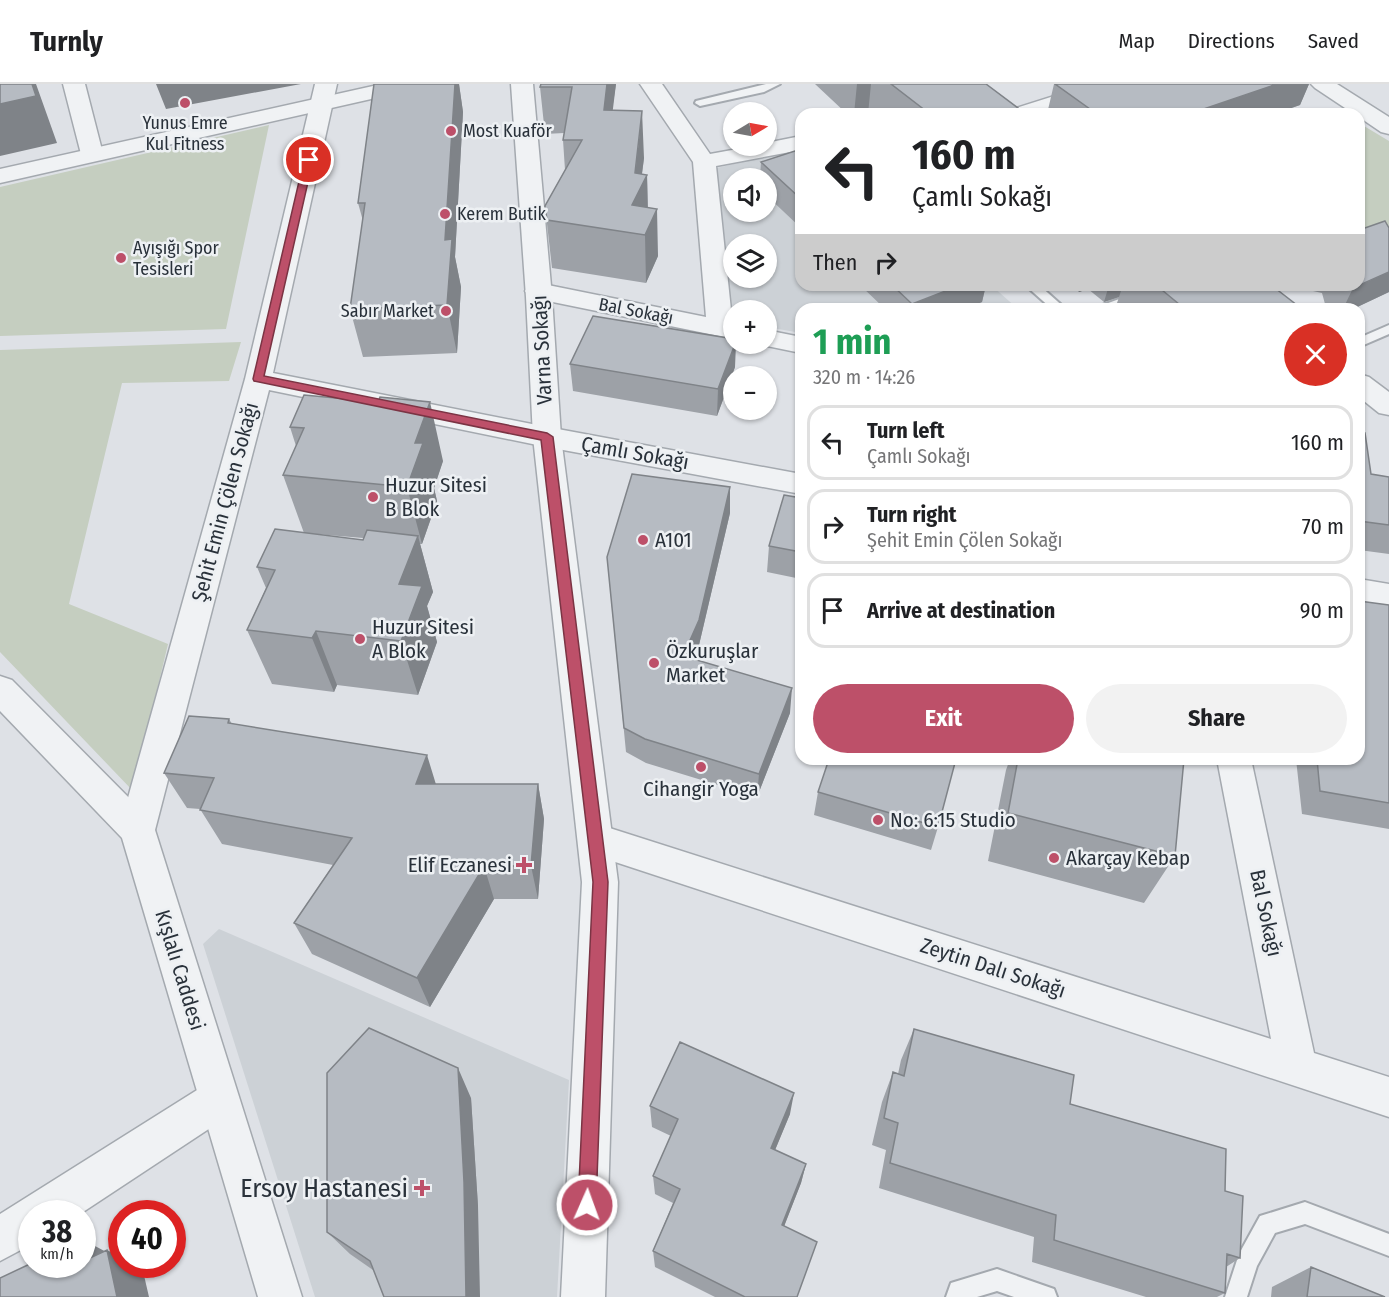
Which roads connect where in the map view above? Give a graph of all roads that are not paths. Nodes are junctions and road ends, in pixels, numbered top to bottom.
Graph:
1 (74, 84) edge
2 (411, 84) edge
3 (522, 84) edge
4 (651, 84) edge
5 (775, 84) edge
6 (1114, 84) edge
7 (1322, 84) edge
8 (324, 93) edge
9 (700, 103) dead end
10 (1040, 108) edge
11 (1359, 108) edge
12 (1365, 112) edge
13 (1389, 127) edge
14 (795, 144) edge
15 (92, 154) junction
16 (704, 162) junction
17 (0, 176) edge
18 (538, 291) junction
19 (1038, 291) edge
20 (1154, 291) edge
21 (723, 300) edge
22 (1053, 303) edge
23 (1121, 303) edge
24 (723, 328) edge
25 (1389, 330) edge
26 (777, 340) edge
27 (1365, 340) edge
28 (795, 344) edge
29 (258, 379) junction
30 (1365, 388) edge
31 (1389, 406) edge
32 (547, 437) junction
33 (795, 483) edge
34 (1365, 576) edge
35 (1389, 580) edge
36 (1365, 592) edge
37 (1389, 596) edge
38 (0, 690) edge
39 (1235, 765) edge
40 (137, 830) junction
41 (597, 840) junction
42 (1297, 1067) junction
43 (1389, 1097) edge
44 (219, 1099) junction
45 (62, 1200) edge
46 (18, 1228) edge
47 (0, 1239) edge
48 (1389, 1245) edge
49 (280, 1297) edge
50 (583, 1297) edge
51 (957, 1297) edge
52 (1046, 1297) edge
53 (1236, 1297) edge

1 - 15 street
2 - 8 street
3 - 18 street, Varna Sokağı
4 - 16 street
5 - 9 lane
6 - 10 street
7 - 11 street
8 - 15 street
8 - 29 street, Şehit Emin Çölen Sokağı
12 - 13 street
14 - 16 street
15 - 17 street
16 - 21 street
18 - 24 street, Bal Sokağı
18 - 32 street, Varna Sokağı
19 - 22 lane
20 - 23 lane
25 - 27 lane
26 - 28 street
29 - 32 street, Çamlı Sokağı
29 - 40 street, Şehit Emin Çölen Sokağı
30 - 31 street
32 - 33 street, Çamlı Sokağı
32 - 41 street, Varna Sokağı
34 - 35 street
36 - 37 street
38 - 40 street, Kışlalı Caddesi
39 - 42 street, Bal Sokağı
40 - 44 street, Kışlalı Caddesi
41 - 42 street, Zeytin Dalı Sokağı
41 - 50 street, Varna Sokağı
42 - 43 street, Zeytin Dalı Sokağı
44 - 45 street
44 - 49 street, Kışlalı Caddesi
46 - 47 street
48 - 53 lane
51 - 52 lane

